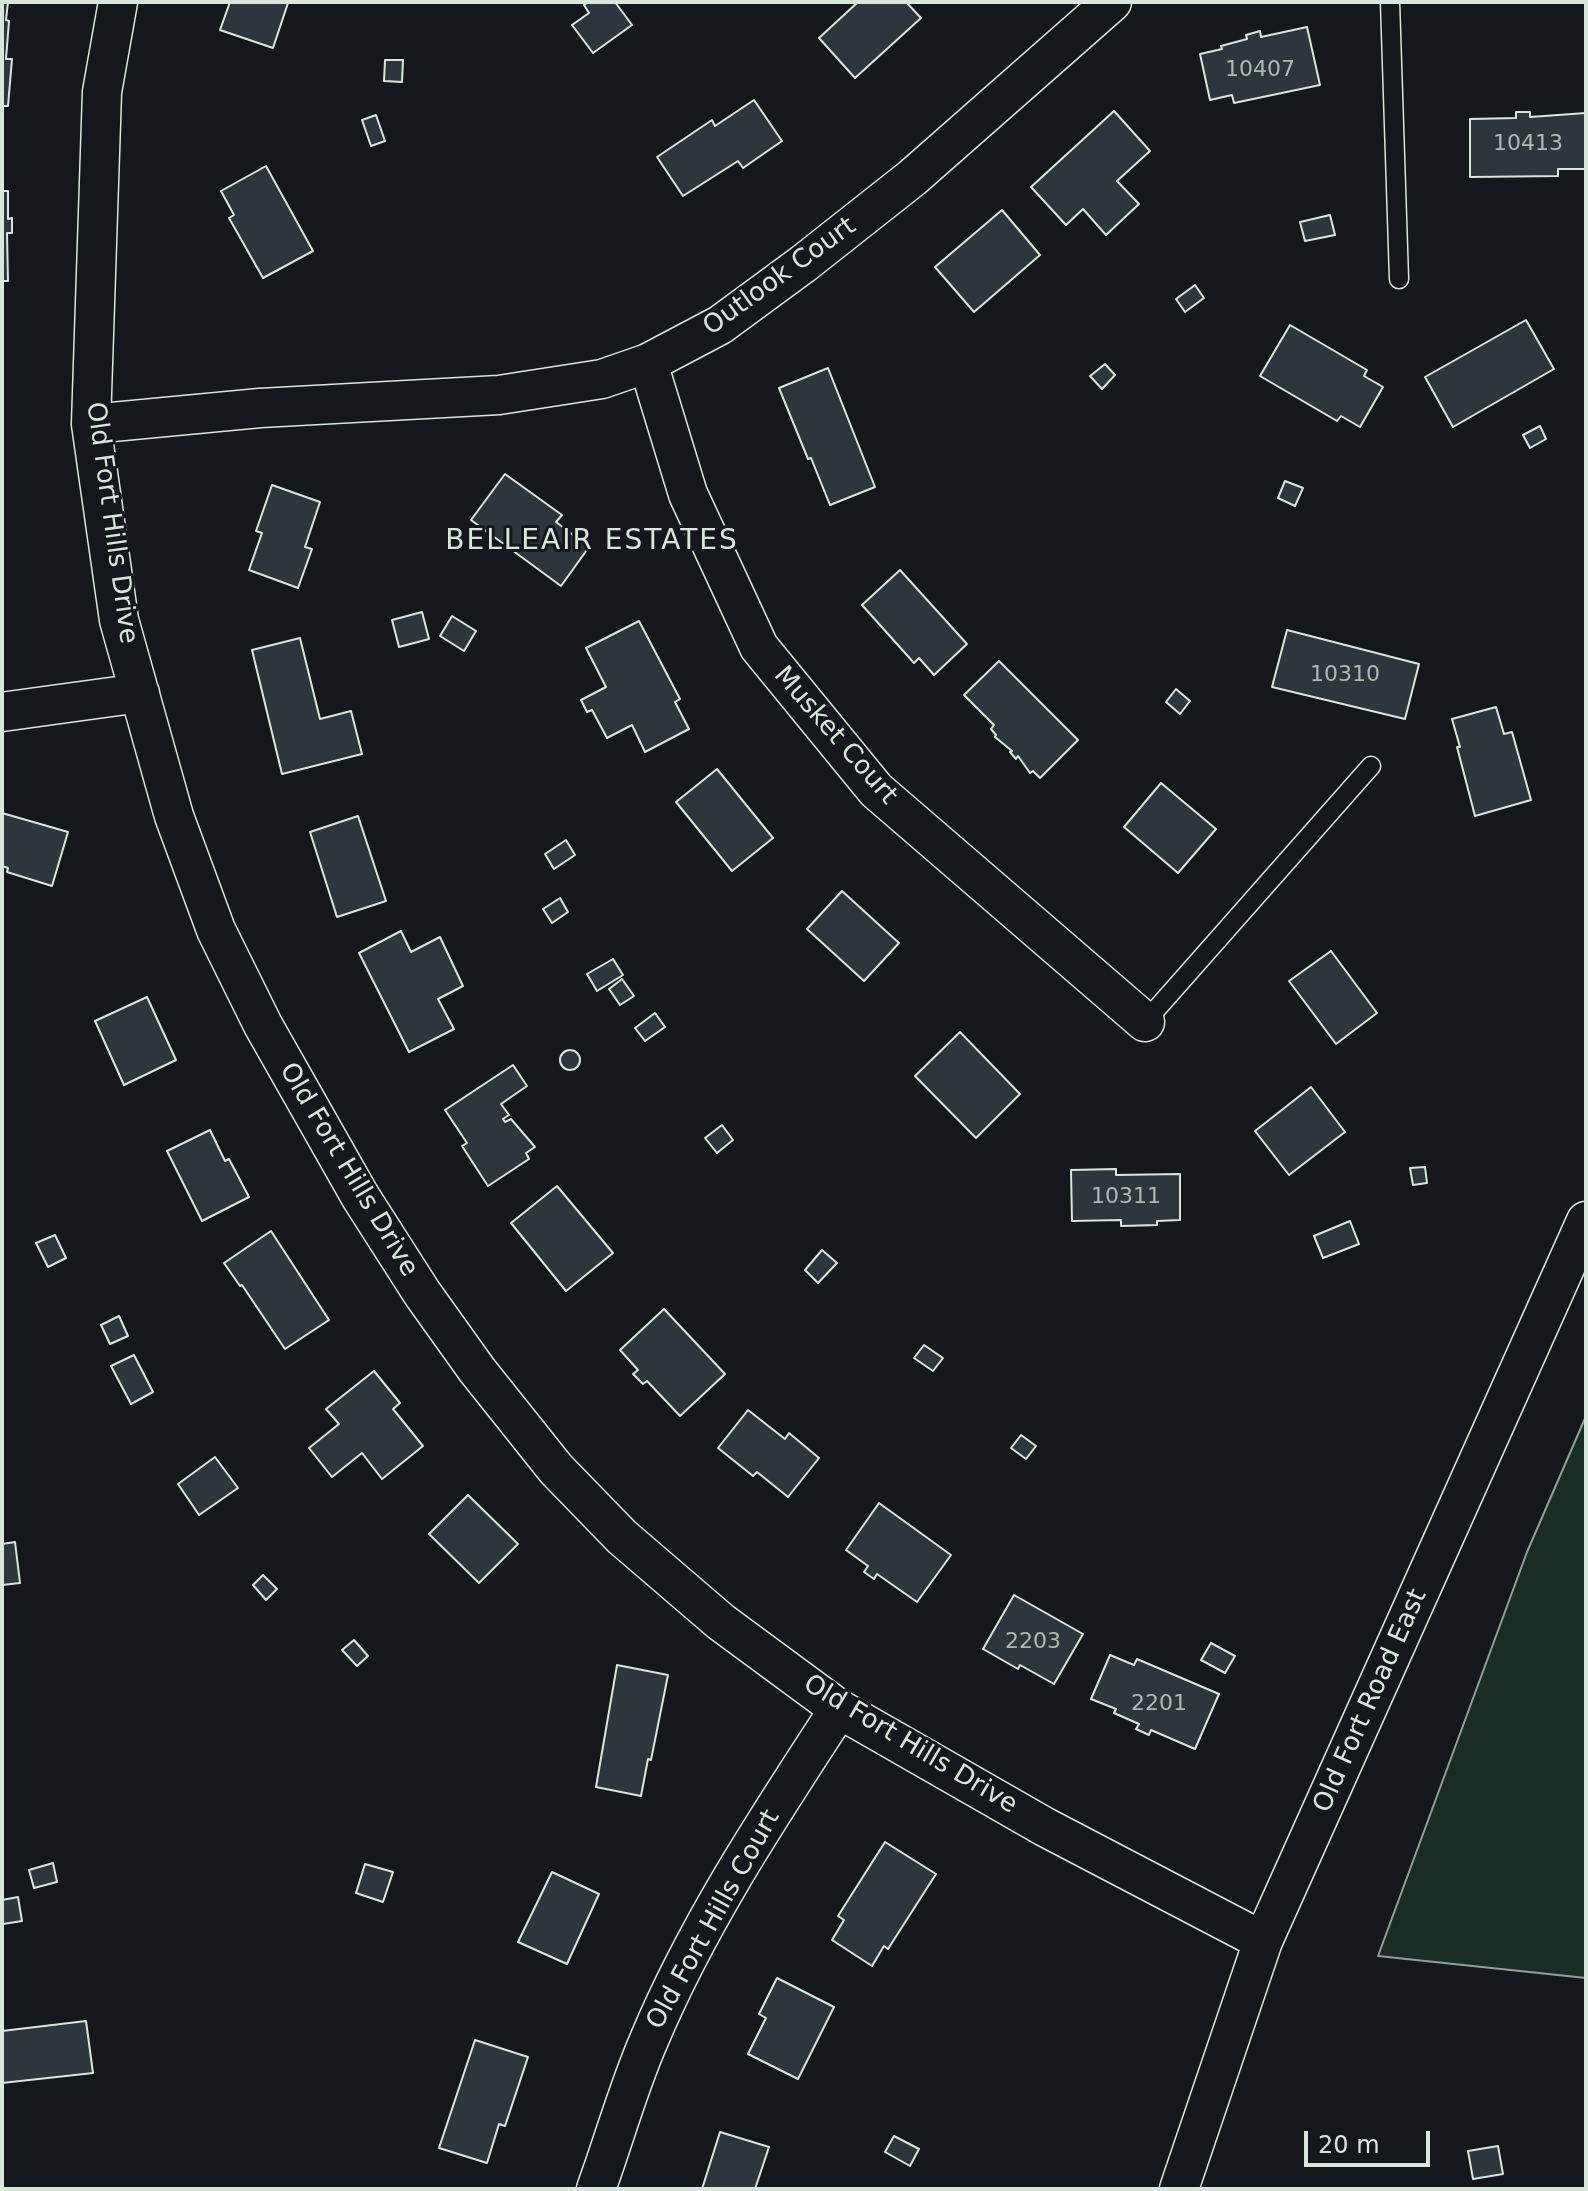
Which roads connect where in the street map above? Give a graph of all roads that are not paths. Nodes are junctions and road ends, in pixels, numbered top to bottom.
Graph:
1 (118, 2) edge
2 (1112, 2) edge
3 (1390, 2) edge
4 (1399, 279) dead end
5 (648, 363) junction
6 (91, 424) junction
7 (140, 693) junction
8 (2, 712) edge
9 (1371, 766) dead end
10 (1145, 1022) joint
11 (1586, 1221) edge
12 (839, 1709) junction
13 (1263, 1941) junction
14 (596, 2189) edge
15 (1179, 2189) edge

1 - 6 street, Old Fort Hills Drive
2 - 5 street, Outlook Court
3 - 4 lane
5 - 6 street, Outlook Court
5 - 10 street, Musket Court
6 - 7 street, Old Fort Hills Drive
7 - 8 street
7 - 12 street, Old Fort Hills Drive
9 - 10 lane
11 - 13 street, Old Fort Road East
12 - 13 street, Old Fort Hills Drive
12 - 14 street, Old Fort Hills Court
13 - 15 street, Old Fort Road East

